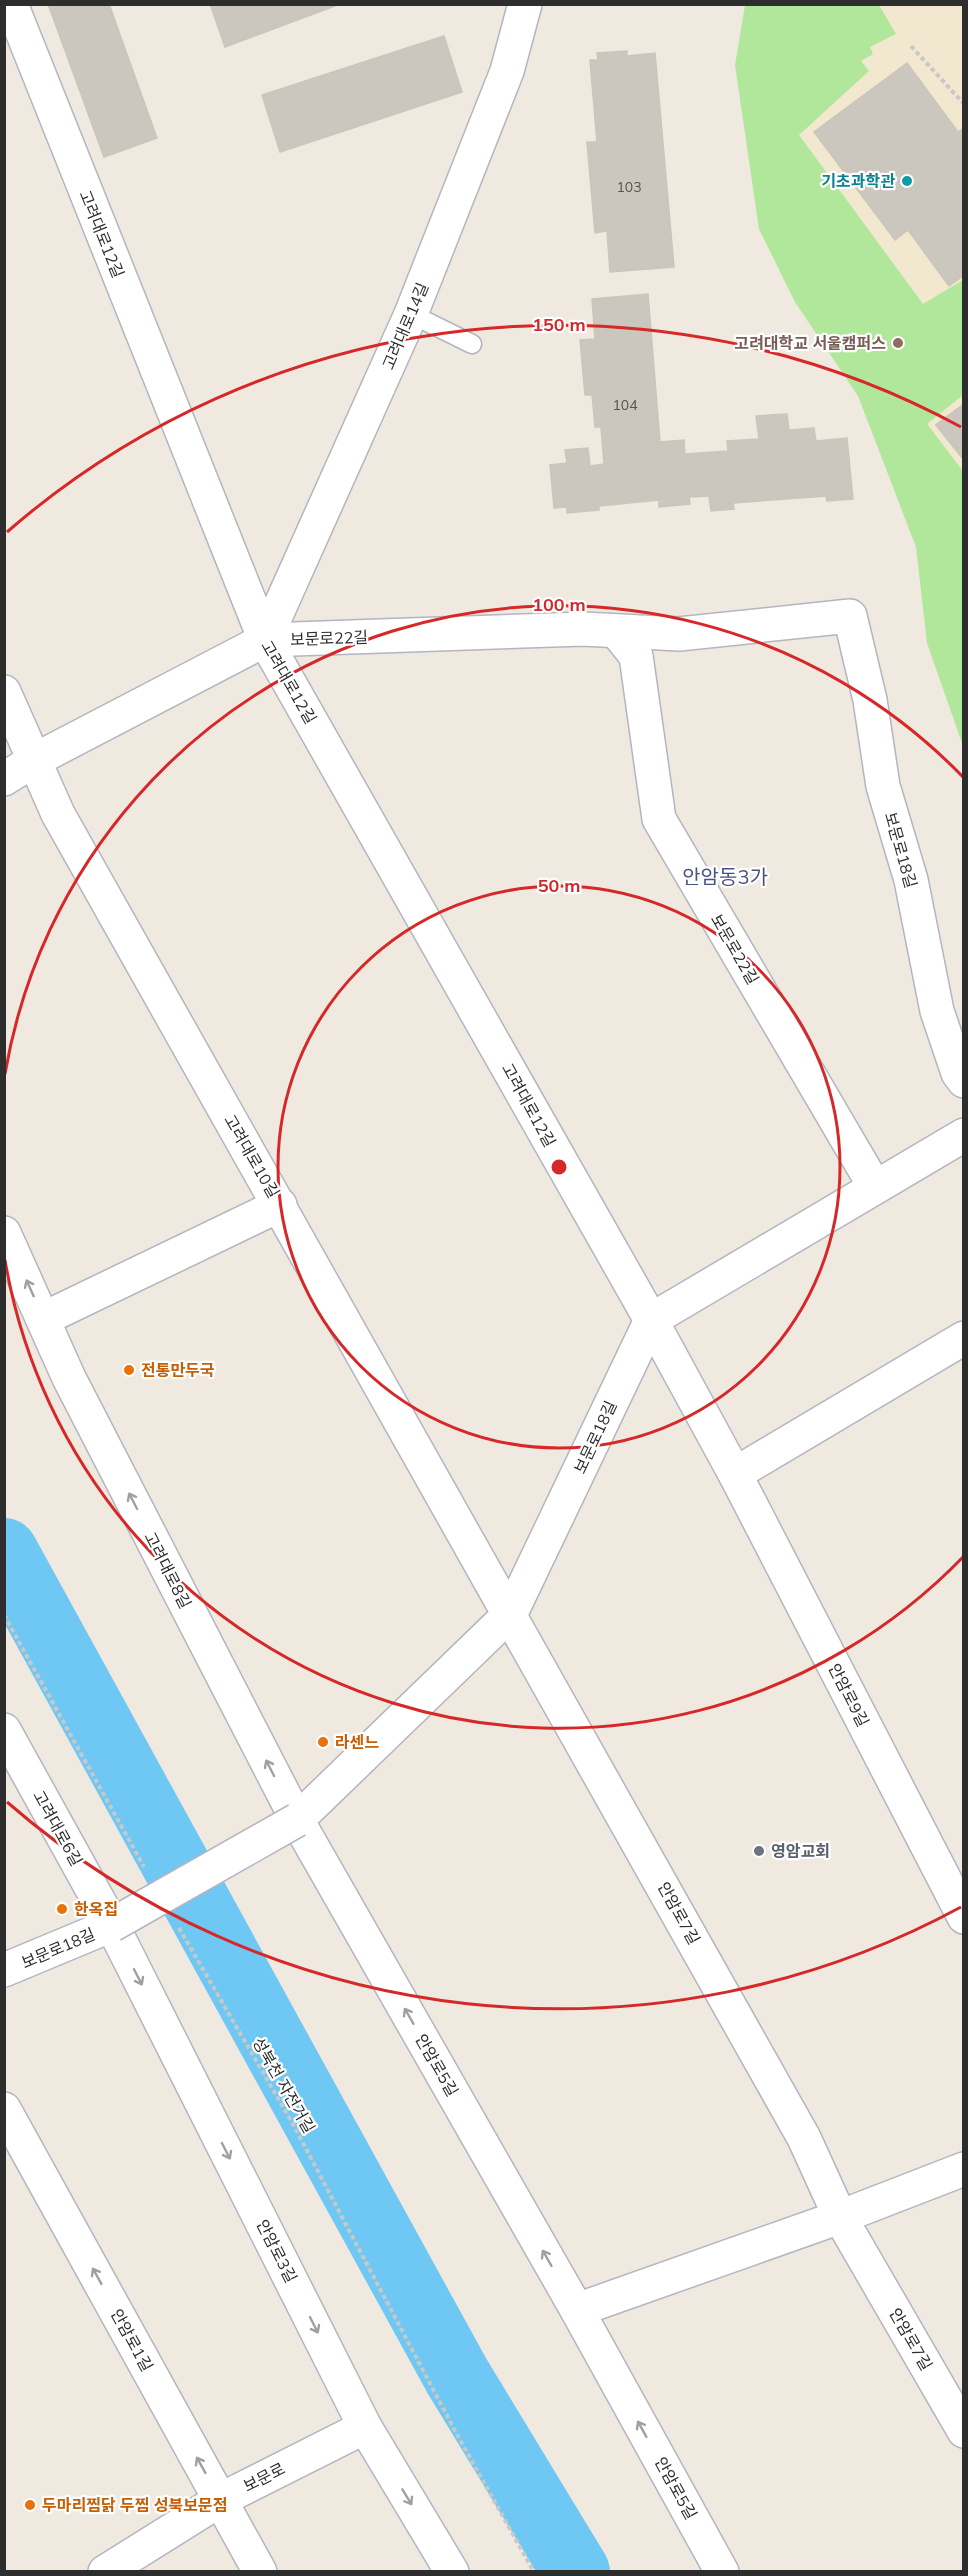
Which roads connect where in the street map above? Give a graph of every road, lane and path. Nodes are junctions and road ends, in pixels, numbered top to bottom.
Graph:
1 (11, 4) edge
2 (525, 4) edge
3 (911, 46) dead end
4 (963, 104) edge
5 (411, 314) junction
6 (472, 344) dead end
7 (850, 616) joint
8 (616, 631) junction
9 (264, 640) junction
10 (4, 692) edge
11 (33, 760) junction
12 (4, 779) edge
13 (963, 1081) edge
14 (963, 1135) edge
15 (875, 1187) junction
16 (280, 1205) junction
17 (4, 1233) edge
18 (43, 1318) junction
19 (651, 1320) junction
20 (963, 1338) edge
21 (735, 1474) junction
22 (511, 1613) junction
23 (4, 1615) edge
24 (4, 1730) edge
25 (297, 1820) junction
26 (146, 1871) dead end
27 (963, 1917) edge
28 (176, 1922) dead end
29 (112, 1925) junction
30 (4, 1970) edge
31 (4, 2109) edge
32 (963, 2169) edge
33 (840, 2217) junction
34 (577, 2310) junction
35 (366, 2427) junction
36 (963, 2431) edge
37 (220, 2500) junction
38 (105, 2571) edge
39 (260, 2571) edge
40 (452, 2571) edge
41 (534, 2571) edge
42 (722, 2571) edge

1 - 9 street, 고려대로12길
2 - 5 street, 고려대로14길
3 - 4 path
5 - 6 lane
5 - 9 street, 고려대로14길
7 - 8 street, 보문로22길
7 - 13 street, 보문로18길
8 - 9 street, 보문로22길
8 - 15 street, 보문로22길
9 - 11 street, 보문로22길
9 - 19 street, 고려대로12길
10 - 11 street, 고려대로10길
11 - 12 street, 보문로22길
11 - 16 street, 고려대로10길
14 - 15 street
15 - 19 street
16 - 18 street
16 - 22 street, 고려대로10길
18 -> 17 street, 고려대로8길
25 -> 18 street, 고려대로8길
19 - 21 street, 안암로9길
19 - 22 street, 보문로18길
20 - 21 street
21 - 27 street, 안암로9길
22 - 25 street, 보문로18길
22 - 33 street, 안암로7길
23 - 26 path
24 - 29 street, 고려대로6길
25 - 29 street, 보문로18길, bridge
34 -> 25 street, 안암로5길
28 - 41 path, 성북천 자전거길
29 - 30 street, 보문로18길
29 -> 35 street, 안암로3길
37 -> 31 street, 안암로1길
32 - 33 street
33 - 34 street
33 - 36 street, 안암로7길
42 -> 34 street, 안암로5길
35 - 37 street, 보문로
35 -> 40 street, 안암로3길
37 - 38 street, 보문로
37 - 39 street, 안암로1길

